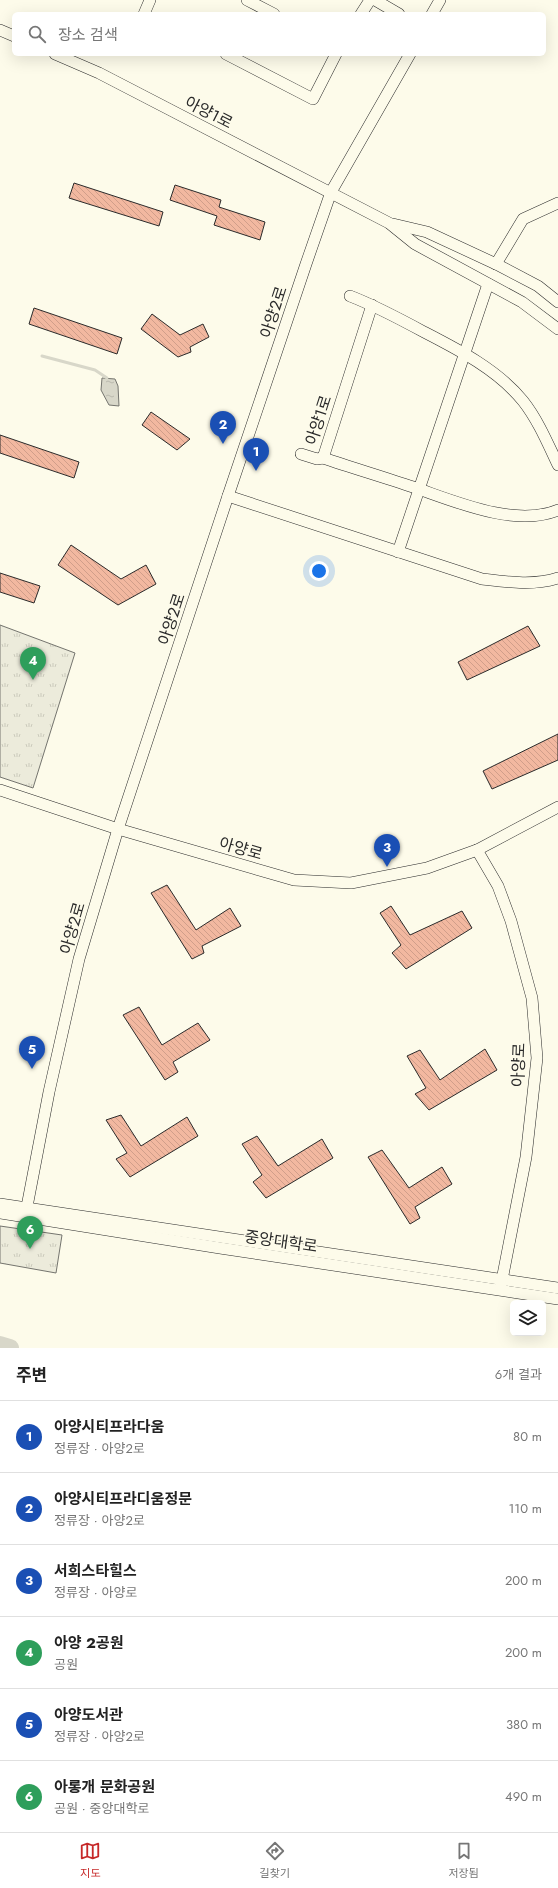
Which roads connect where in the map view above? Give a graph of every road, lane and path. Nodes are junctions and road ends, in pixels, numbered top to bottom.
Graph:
1 (150, 0) edge
2 (247, 0) edge
3 (370, 0) edge
4 (375, 0) edge
5 (440, 0) edge
6 (146, 12) edge
7 (270, 12) edge
8 (362, 12) edge
9 (396, 12) edge
10 (433, 12) edge
11 (0, 30) edge
12 (12, 35) edge
13 (60, 56) edge
14 (230, 56) edge
15 (335, 56) edge
16 (409, 56) edge
17 (331, 192) junction
18 (558, 203) edge
19 (389, 224) junction
20 (496, 264) junction
21 (488, 284) junction
22 (350, 296) dead end
23 (558, 302) edge
24 (372, 305) junction
25 (558, 329) edge
26 (464, 354) junction
27 (301, 454) dead end
28 (323, 458) junction
29 (558, 465) edge
30 (419, 489) junction
31 (228, 496) junction
32 (558, 510) edge
33 (398, 552) junction
34 (558, 578) edge
35 (0, 790) edge
36 (558, 807) edge
37 (118, 829) junction
38 (477, 850) junction
39 (0, 1204) edge
40 (26, 1212) junction
41 (0, 1213) edge
42 (502, 1284) junction
43 (558, 1288) edge
44 (558, 1299) edge

1 - 6 street
2 - 7 street
3 - 8 street
4 - 9 street
5 - 10 street
11 - 12 street
13 - 17 street, 아양1로
14 - 15 street
16 - 17 street, 아양2로
17 - 19 street, 아양1로
17 - 31 street, 아양2로
18 - 20 street
19 - 20 street, 아양1로
19 - 21 street, 아양1로
20 - 23 street, 아양1로
21 - 25 street, 아양1로
21 - 26 street
22 - 24 street
24 - 26 street
24 - 28 street, 아양1로
26 - 29 street
26 - 30 street
27 - 28 street
28 - 30 street, 아양1로
30 - 32 street, 아양1로
30 - 33 street
31 - 33 street
31 - 37 street, 아양2로
33 - 34 street
35 - 37 street, 아양로
36 - 38 street, 아양로
37 - 38 street, 아양로
37 - 40 street, 아양2로
38 - 42 street, 아양로
39 - 40 street, 중앙대학로
40 - 41 street, 중앙대학로
40 - 42 street, 중앙대학로
42 - 43 street, 중앙대학로
42 - 44 street, 중앙대학로

